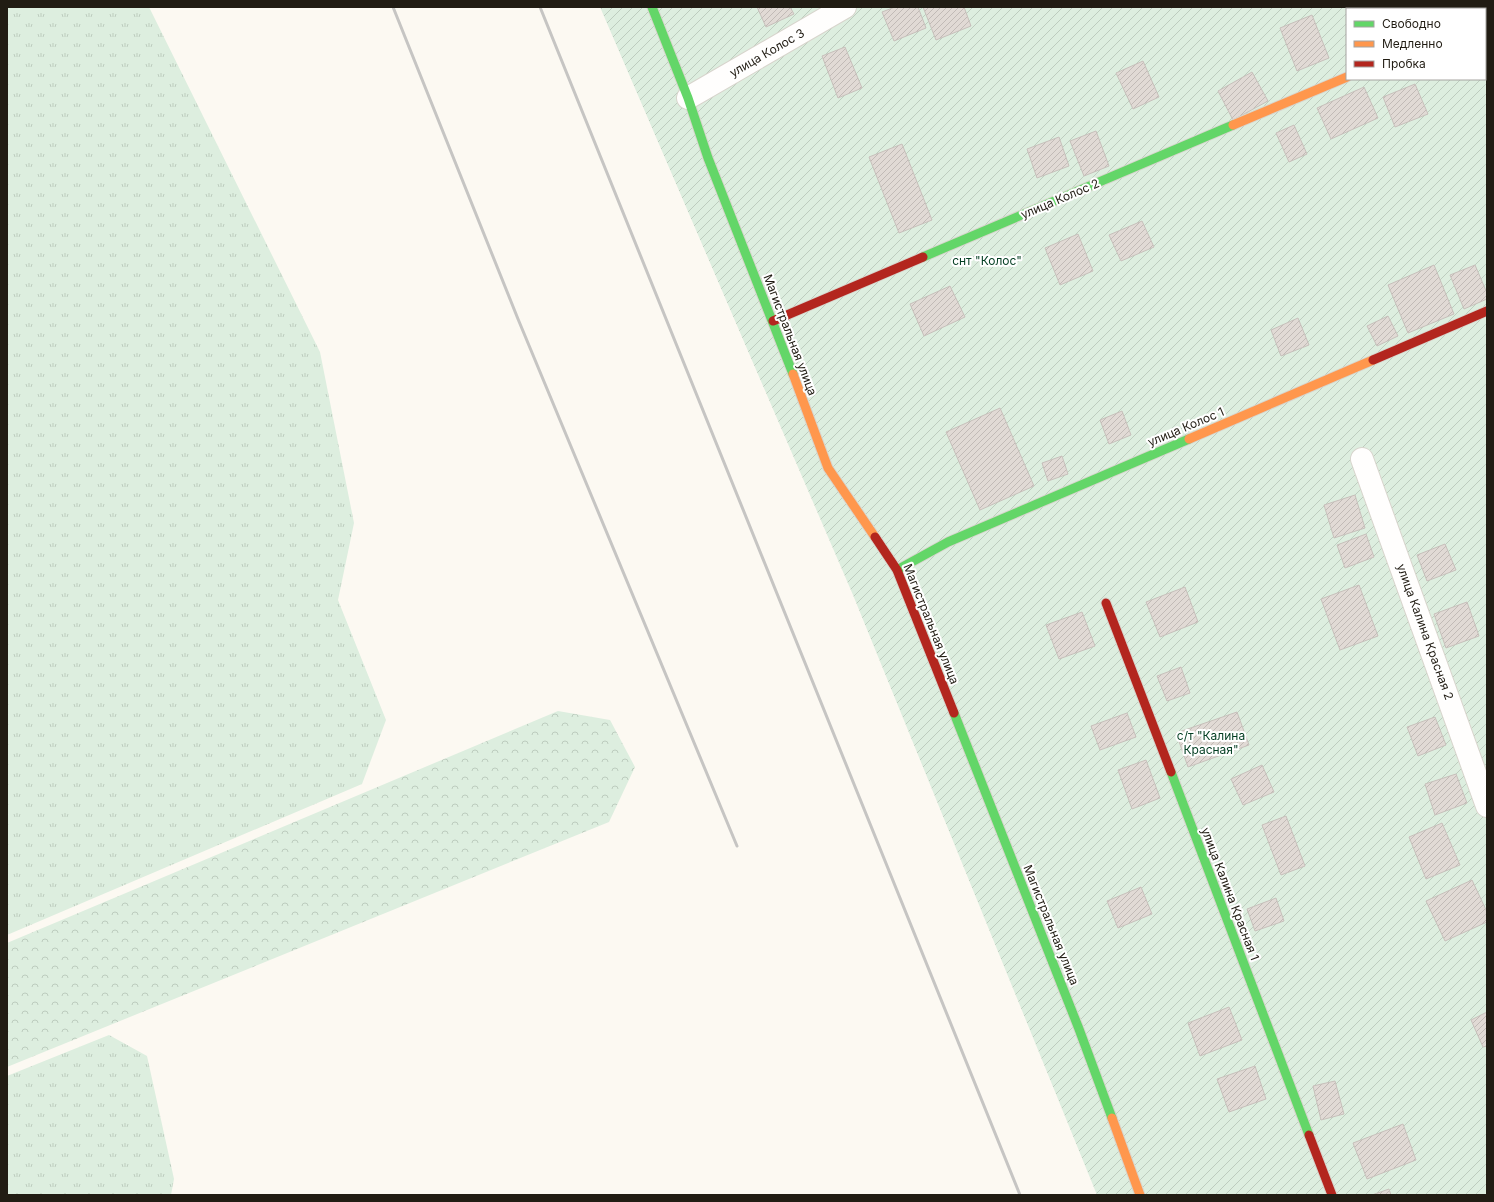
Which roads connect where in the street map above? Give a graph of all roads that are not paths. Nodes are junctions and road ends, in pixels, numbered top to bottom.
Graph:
1 (652, 7) edge
2 (845, 7) edge
3 (1346, 77) edge
4 (688, 98) junction
5 (1487, 312) edge
6 (773, 321) junction
7 (1362, 459) dead end
8 (897, 570) junction
9 (1106, 603) dead end
10 (1487, 806) edge
11 (1140, 1195) edge
12 (1332, 1195) edge

1 - 4 street, Магистральная улица
2 - 4 street, улица Колос 3
3 - 6 street, улица Колос 2
4 - 6 street, Магистральная улица
5 - 8 street, улица Колос 1
6 - 8 street, Магистральная улица
7 - 10 street, улица Калина Красная 2
8 - 11 street, Магистральная улица
9 - 12 street, улица Калина Красная 1

